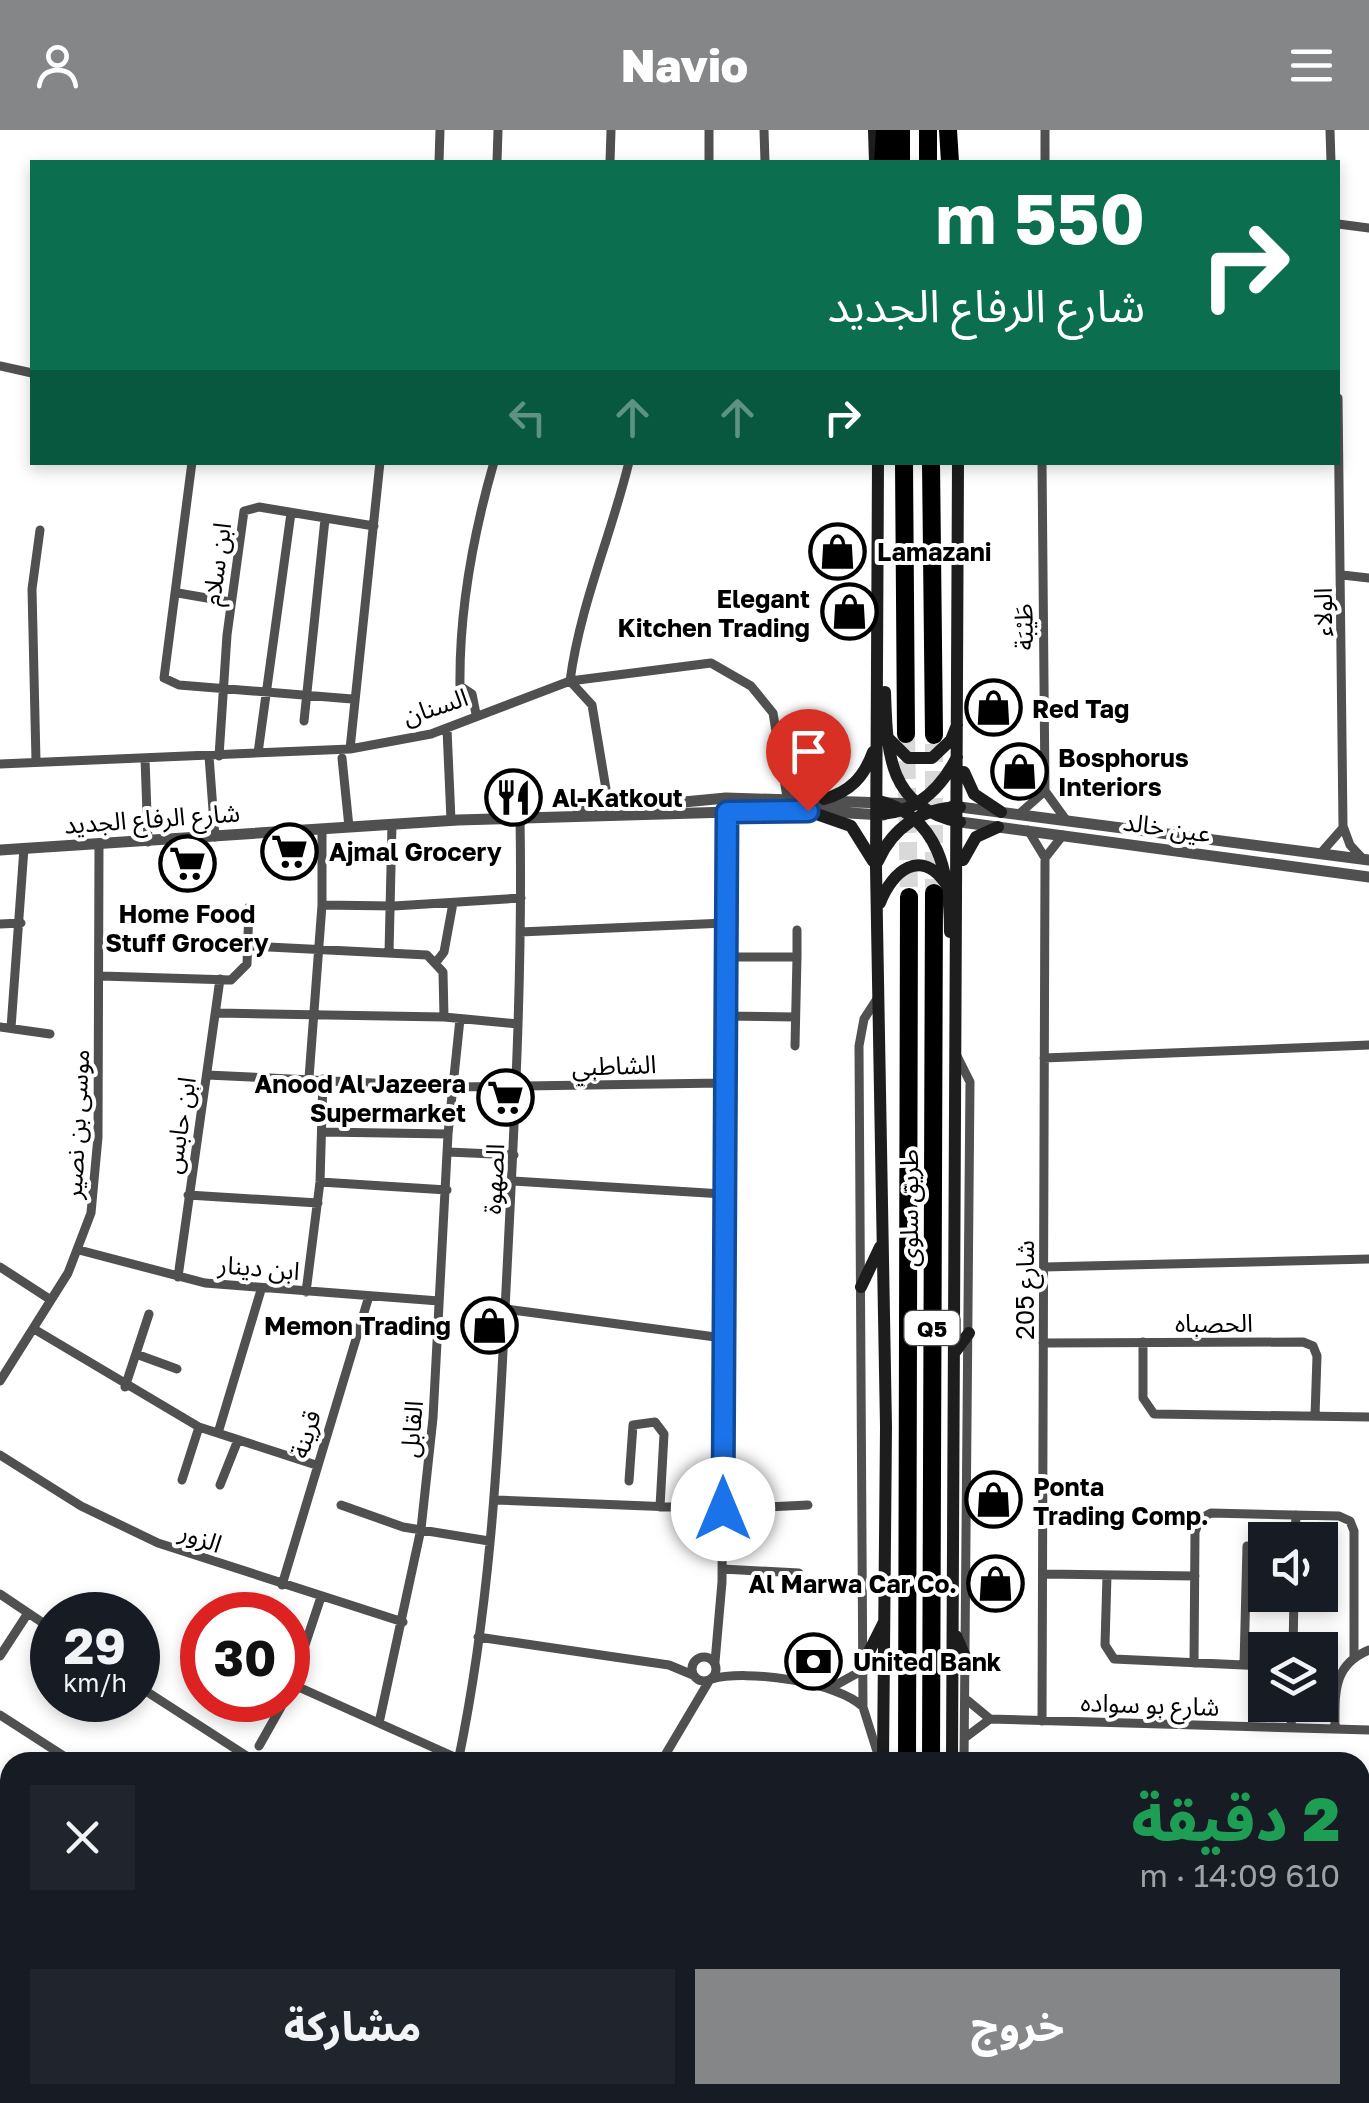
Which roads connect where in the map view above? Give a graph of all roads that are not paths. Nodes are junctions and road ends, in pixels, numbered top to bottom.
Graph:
1 (440, 130) edge
2 (498, 130) edge
3 (611, 130) edge
4 (709, 130) edge
5 (764, 130) edge
6 (874, 130) edge
7 (885, 130) edge
8 (901, 130) edge
9 (928, 130) edge
10 (948, 130) edge
11 (957, 130) edge
12 (1045, 130) edge
13 (1330, 130) edge
14 (439, 160) edge
15 (496, 160) edge
16 (610, 160) edge
17 (709, 160) edge
18 (765, 160) edge
19 (875, 160) edge
20 (883, 160) edge
21 (901, 160) edge
22 (928, 160) edge
23 (954, 160) edge
24 (954, 160) edge
25 (1045, 160) edge
26 (1331, 160) edge
27 (1340, 224) edge
28 (1369, 228) edge
29 (0, 366) edge
30 (30, 372) edge
31 (192, 465) edge
32 (380, 465) edge
33 (493, 465) edge
34 (628, 465) edge
35 (878, 465) edge
36 (904, 465) edge
37 (931, 465) edge
38 (958, 465) edge
39 (1042, 465) edge
40 (1340, 465) edge
41 (290, 513) junction
42 (324, 519) junction
43 (374, 526) junction
44 (40, 530) dead end
45 (1342, 575) junction
46 (1369, 578) edge
47 (178, 593) junction
48 (230, 602) junction
49 (570, 681) junction
50 (222, 687) junction
51 (266, 693) junction
52 (307, 696) junction
53 (352, 700) junction
54 (476, 714) junction
55 (960, 714) junction
56 (304, 721) dead end
57 (447, 728) junction
58 (906, 734) tunnel mouth
59 (934, 735) tunnel mouth
60 (881, 736) junction
61 (350, 749) junction
62 (960, 750) junction
63 (258, 753) junction
64 (214, 756) junction
65 (145, 758) junction
66 (342, 758) dead end
67 (36, 761) junction
68 (0, 764) edge
69 (1045, 791) junction
70 (607, 795) junction
71 (788, 797) junction
72 (824, 799) junction
73 (621, 806) junction
74 (876, 807) junction
75 (960, 807) junction
76 (590, 810) junction
77 (808, 811) junction
78 (917, 811) junction
79 (727, 812) junction
80 (1000, 812) junction
81 (1019, 814) junction
82 (520, 818) junction
83 (546, 818) junction
84 (450, 820) junction
85 (1066, 820) junction
86 (960, 822) junction
87 (392, 824) junction
88 (1343, 826) junction
89 (348, 827) junction
90 (998, 827) junction
91 (322, 829) junction
92 (1028, 830) junction
93 (1063, 836) junction
94 (215, 837) junction
95 (148, 842) junction
96 (99, 845) junction
97 (24, 848) junction
98 (0, 850) edge
99 (1320, 854) junction
100 (1045, 858) junction
101 (1366, 860) edge
102 (960, 867) junction
103 (876, 868) junction
104 (1369, 877) edge
105 (941, 889) junction
106 (909, 897) tunnel mouth
107 (522, 898) junction
108 (453, 902) junction
109 (322, 905) junction
110 (394, 906) junction
111 (249, 907) dead end
112 (876, 913) junction
113 (725, 922) junction
114 (22, 923) junction
115 (0, 924) edge
116 (797, 930) dead end
117 (520, 932) junction
118 (250, 946) junction
119 (316, 948) junction
120 (389, 953) junction
121 (725, 957) junction
122 (797, 957) junction
123 (437, 961) junction
124 (101, 976) junction
125 (220, 978) junction
126 (879, 996) junction
127 (311, 1013) junction
128 (218, 1014) junction
129 (723, 1016) junction
130 (444, 1017) junction
131 (795, 1017) junction
132 (460, 1020) junction
133 (518, 1024) junction
134 (5, 1028) edge
135 (50, 1034) dead end
136 (795, 1046) dead end
137 (1369, 1046) edge
138 (956, 1054) junction
139 (1044, 1058) junction
140 (207, 1076) junction
141 (309, 1078) junction
142 (322, 1079) junction
143 (722, 1083) junction
144 (456, 1087) junction
145 (518, 1088) junction
146 (322, 1132) junction
147 (448, 1134) junction
148 (448, 1152) junction
149 (514, 1155) junction
150 (513, 1181) junction
151 (320, 1182) junction
152 (447, 1190) junction
153 (723, 1194) junction
154 (188, 1195) junction
155 (318, 1203) junction
156 (883, 1240) junction
157 (80, 1250) junction
158 (1369, 1259) edge
159 (0, 1267) edge
160 (1044, 1267) junction
161 (178, 1277) junction
162 (861, 1288) junction
163 (261, 1290) junction
164 (306, 1292) junction
165 (369, 1296) junction
166 (51, 1300) junction
167 (439, 1301) junction
168 (505, 1309) junction
169 (149, 1314) dead end
170 (34, 1329) junction
171 (969, 1332) junction
172 (723, 1338) junction
173 (1143, 1342) junction
174 (1044, 1343) junction
175 (136, 1354) junction
176 (954, 1354) junction
177 (178, 1370) dead end
178 (0, 1381) edge
179 (125, 1386) junction
180 (1315, 1416) junction
181 (1369, 1417) edge
182 (199, 1427) junction
183 (218, 1434) junction
184 (238, 1440) junction
185 (0, 1455) edge
186 (316, 1465) junction
187 (182, 1480) dead end
188 (629, 1481) dead end
189 (220, 1485) dead end
190 (494, 1500) junction
191 (342, 1505) dead end
192 (808, 1505) dead end
193 (660, 1507) junction
194 (723, 1509) junction
195 (1296, 1515) junction
196 (1296, 1522) edge
197 (421, 1529) junction
198 (489, 1542) junction
199 (1247, 1546) dead end
200 (722, 1568) junction
201 (799, 1573) dead end
202 (1043, 1574) junction
203 (1107, 1574) junction
204 (1195, 1576) junction
205 (282, 1586) junction
206 (0, 1594) edge
207 (322, 1598) junction
208 (28, 1612) joint
209 (887, 1615) junction
210 (403, 1622) junction
211 (953, 1628) junction
212 (717, 1630) junction
213 (310, 1635) edge
214 (478, 1637) junction
215 (1369, 1650) edge
216 (0, 1654) edge
217 (1354, 1656) junction
218 (699, 1658) junction
219 (967, 1661) junction
220 (715, 1663) junction
221 (865, 1664) junction
222 (1194, 1664) junction
223 (669, 1665) junction
224 (1244, 1665) junction
225 (1248, 1665) edge
226 (733, 1675) junction
227 (694, 1676) junction
228 (710, 1680) junction
229 (831, 1687) junction
230 (310, 1692) edge
231 (160, 1700) edge
232 (967, 1700) junction
233 (696, 1702) junction
234 (864, 1708) junction
235 (0, 1715) edge
236 (990, 1719) junction
237 (1042, 1721) junction
238 (272, 1722) edge
239 (1291, 1722) edge
240 (380, 1723) junction
241 (1291, 1728) junction
242 (1334, 1730) junction
243 (1369, 1730) edge
244 (964, 1740) junction
245 (259, 1746) dead end
246 (57, 1752) edge
247 (240, 1752) edge
248 (440, 1752) edge
249 (459, 1752) edge
250 (667, 1752) edge
251 (879, 1752) edge
252 (882, 1752) edge
253 (907, 1752) edge
254 (932, 1752) edge
255 (952, 1752) edge
256 (964, 1752) edge

1 - 14 street
2 - 15 street
3 - 16 street
4 - 17 street
5 - 18 street
6 - 19 main road
7 - 20 highway
8 - 21 highway
9 - 22 highway
10 - 23 highway
11 - 24 main road
12 - 25 street
13 - 26 street
27 - 28 street
29 - 30 street
31 - 47 street
32 - 43 street
33 - 54 street
34 - 49 street
35 - 60 main road
36 - 58 highway
37 - 59 highway
38 - 55 main road, طريق سلوى
39 - 69 street, طَيْبَة
40 - 45 street, الولاء
41 - 42 street, ابن سلام
41 - 48 street, ابن سلام
41 - 51 street
42 - 43 street, ابن سلام
42 - 52 street
43 - 53 street
44 - 67 street
45 - 46 street
45 - 88 street, الولاء
47 - 48 street
47 - 50 street
48 - 50 street, ابن سلام
49 - 54 street, السنان
49 - 70 street
49 - 71 street, السنان
50 - 51 street
50 - 64 street, ابن سلام
51 - 52 street
51 - 63 street
52 - 53 street
52 - 56 street
53 - 61 street
54 - 57 street, السنان
55 - 60 main road
55 - 62 main road, طريق سلوى
57 - 61 street, السنان
57 - 84 street
60 - 72 main road
60 - 74 main road, طريق سلوى
60 - 78 main road
61 - 63 street, السنان
62 - 75 main road, طريق سلوى
62 - 78 main road
62 - 80 main road
63 - 64 street, السنان
64 - 65 street, السنان
64 - 94 street, ابن سلام
65 - 67 street, السنان
65 - 95 street
66 - 89 street
67 - 68 street, السنان
69 - 81 street
69 - 85 street
70 - 73 street
70 - 76 street
71 - 72 street, شارع الرفاع الجديد
71 - 73 street, شارع الرفاع الجديد
72 - 74 street, شارع الرفاع الجديد
73 - 76 street, شارع الرفاع الجديد
74 - 77 street, شارع الرفاع الجديد
74 - 78 main road
74 - 103 main road, طريق سلوى
75 - 78 main road
75 - 80 street, عين خالد
75 - 86 main road, طريق سلوى
76 - 83 street, شارع الرفاع الجديد
77 - 79 street, شارع الرفاع الجديد
77 - 103 main road
78 - 86 main road
78 - 103 main road
78 - 105 main road
79 - 83 street, شارع الرفاع الجديد
79 - 113 street
80 - 81 street, عين خالد
81 - 85 street, عين خالد
82 - 83 street, شارع الرفاع الجديد
82 - 84 street, شارع الرفاع الجديد
82 - 107 street, الصهوة
84 - 87 street, شارع الرفاع الجديد
85 - 99 street, عين خالد
86 - 90 street, عين خالد
86 - 102 main road, طريق سلوى
87 - 89 street, شارع الرفاع الجديد
87 - 110 street
88 - 99 street
88 - 101 street
89 - 91 street, شارع الرفاع الجديد
90 - 92 street, عين خالد
90 - 102 main road
91 - 94 street, شارع الرفاع الجديد
91 - 109 street
92 - 93 street, عين خالد
92 - 100 street
93 - 100 street
93 - 104 street, عين خالد
94 - 95 street, شارع الرفاع الجديد
95 - 96 street, شارع الرفاع الجديد
96 - 97 street, شارع الرفاع الجديد
96 - 124 street, موسى بن نصير
97 - 98 street, شارع الرفاع الجديد
97 - 114 street
99 - 101 street, عين خالد
100 - 139 street, شارع 205
102 - 138 main road, طريق سلوى
103 - 112 main road, طريق سلوى
105 - 112 main road
105 - 138 main road
105 - 254 highway, طريق سلوى / Q5
106 - 253 highway, طريق سلوى / Q5
107 - 108 street
107 - 117 street, الصهوة
108 - 110 street
108 - 123 street
109 - 110 street
109 - 119 street
110 - 120 street
111 - 118 street
112 - 126 main road, طريق سلوى
113 - 117 street
113 - 121 street
114 - 115 street
114 - 134 street
116 - 122 street
117 - 133 street, الصهوة
118 - 119 street
118 - 125 street
119 - 120 street
119 - 127 street
120 - 123 street
121 - 122 street
121 - 129 street
122 - 131 street
123 - 130 street
124 - 125 street
124 - 157 street, موسى بن نصير
125 - 128 street, ابن حابس
126 - 156 main road, طريق سلوى
126 - 162 street, طريق سلوى
127 - 128 street
127 - 130 street
127 - 141 street
128 - 140 street, ابن حابس
129 - 131 street
129 - 143 street
130 - 132 street
131 - 136 street
132 - 133 street
132 - 144 street, القابل
133 - 145 street, الصهوة
134 - 135 street
137 - 139 street
138 - 171 street, طريق سلوى
138 - 176 main road, طريق سلوى
139 - 160 street, شارع 205
140 - 141 street, الشاطبي
140 - 154 street, ابن حابس
141 - 142 street, الشاطبي
142 - 144 street, الشاطبي
142 - 146 street
143 - 145 street, الشاطبي
143 - 153 street
144 - 145 street, الشاطبي
144 - 147 street, القابل
145 - 149 street, الصهوة
146 - 147 street
146 - 151 street
147 - 148 street, القابل
148 - 149 street
148 - 152 street, القابل
149 - 150 street, الصهوة
150 - 153 street
150 - 168 street, الصهوة
151 - 152 street
151 - 155 street
152 - 167 street, القابل
153 - 172 street
154 - 155 street
154 - 161 street, ابن حابس
155 - 164 street
156 - 162 main road
156 - 209 main road, طريق سلوى
157 - 161 street, ابن دينار
157 - 166 street, موسى بن نصير
158 - 160 street
159 - 166 street
160 - 174 street, شارع 205
161 - 163 street, ابن دينار
162 - 221 street, طريق سلوى
163 - 164 street, ابن دينار
163 - 183 street
164 - 165 street, ابن دينار
165 - 167 street, ابن دينار
165 - 186 street, قرينة
166 - 170 street, موسى بن نصير
167 - 197 street, القابل
168 - 172 street
168 - 190 street, الصهوة
169 - 175 street
170 - 178 street, موسى بن نصير
170 - 179 street
171 - 176 main road
171 - 219 street, طريق سلوى
172 - 194 street
173 - 174 street, الحصباه
173 - 180 street
173 - 180 street, الحصباه
174 - 202 street, شارع 205
175 - 177 street
175 - 179 street
176 - 211 main road, طريق سلوى
179 - 182 street
180 - 181 street
182 - 183 street
182 - 187 street
183 - 184 street
184 - 186 street
184 - 189 street
185 - 205 street, الزور
186 - 205 street, قرينة
188 - 193 street
190 - 193 street
190 - 198 street, الصهوة
191 - 197 street
192 - 194 street
193 - 194 street
194 - 200 street
195 - 196 street
195 - 204 street
195 - 217 street
197 - 198 street
197 - 210 street, القابل
198 - 214 street, الصهوة
199 - 224 street
200 - 201 street
200 - 212 street
202 - 203 street
202 - 237 street, شارع 205
203 - 204 street
203 - 222 street
204 - 222 street
205 - 207 street, الزور
206 - 208 street
207 - 210 street, الزور
207 - 213 street
208 - 216 street
209 - 221 main road
209 - 252 main road, طريق سلوى
210 - 240 street, القابل
211 - 219 main road
211 - 255 main road, طريق سلوى
212 - 218 street
212 - 220 street
214 - 223 street
214 - 249 street, الصهوة
215 - 217 street
217 - 242 street
218 - 220 street
218 - 223 street
218 - 227 street
219 - 232 street, طريق سلوى
220 - 226 street
220 - 228 street
221 - 229 street
221 - 234 street, طريق سلوى
222 - 224 street
223 - 227 street
224 - 225 street
226 - 228 street
226 - 229 street
227 - 228 street
227 - 233 street
228 - 233 street
229 - 234 street
230 - 240 street
231 - 247 street
232 - 236 street
232 - 244 street, طريق سلوى
233 - 250 street
234 - 251 street, طريق سلوى
235 - 246 street
236 - 237 street, شارع بو سواده
236 - 244 street
237 - 241 street, شارع بو سواده
238 - 245 street
239 - 241 street
240 - 248 street
241 - 242 street, شارع بو سواده
242 - 243 street, شارع بو سواده
244 - 256 street, طريق سلوى

